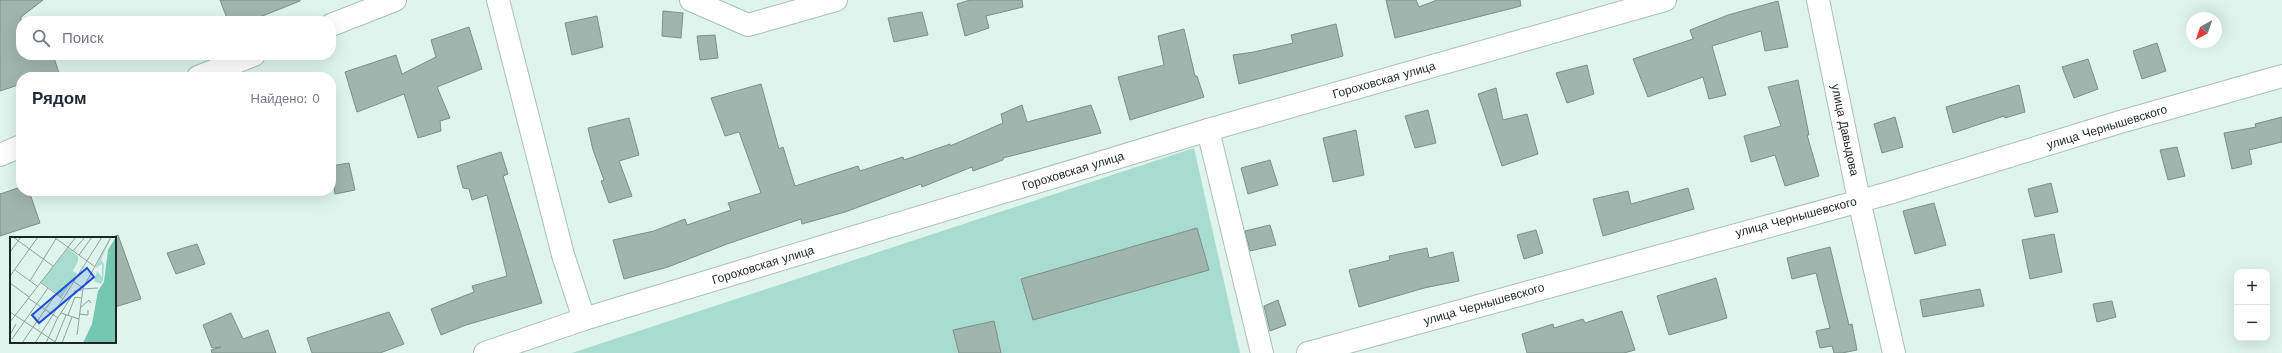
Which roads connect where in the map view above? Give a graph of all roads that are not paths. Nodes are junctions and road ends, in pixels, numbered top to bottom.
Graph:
1 (395, 0) edge
2 (498, 0) edge
3 (691, 0) edge
4 (836, 0) edge
5 (1665, 0) edge
6 (1818, 0) edge
7 (336, 23) edge
8 (241, 60) edge
9 (211, 72) edge
10 (2282, 76) edge
11 (1208, 130) junction
12 (16, 148) edge
13 (0, 155) edge
14 (1859, 200) junction
15 (584, 319) junction
16 (485, 353) edge
17 (1262, 353) edge
18 (1308, 353) edge
19 (1894, 353) edge

1 - 7 street
2 - 15 street
3 - 4 street
5 - 11 street, Гороховская улица
6 - 14 street, улица Давыдова
8 - 9 street
10 - 14 street, улица Чернышевского
11 - 15 street, Гороховская улица
11 - 17 street
12 - 13 street
14 - 18 street, улица Чернышевского
14 - 19 street, улица Давыдова
15 - 16 street, Гороховская улица

